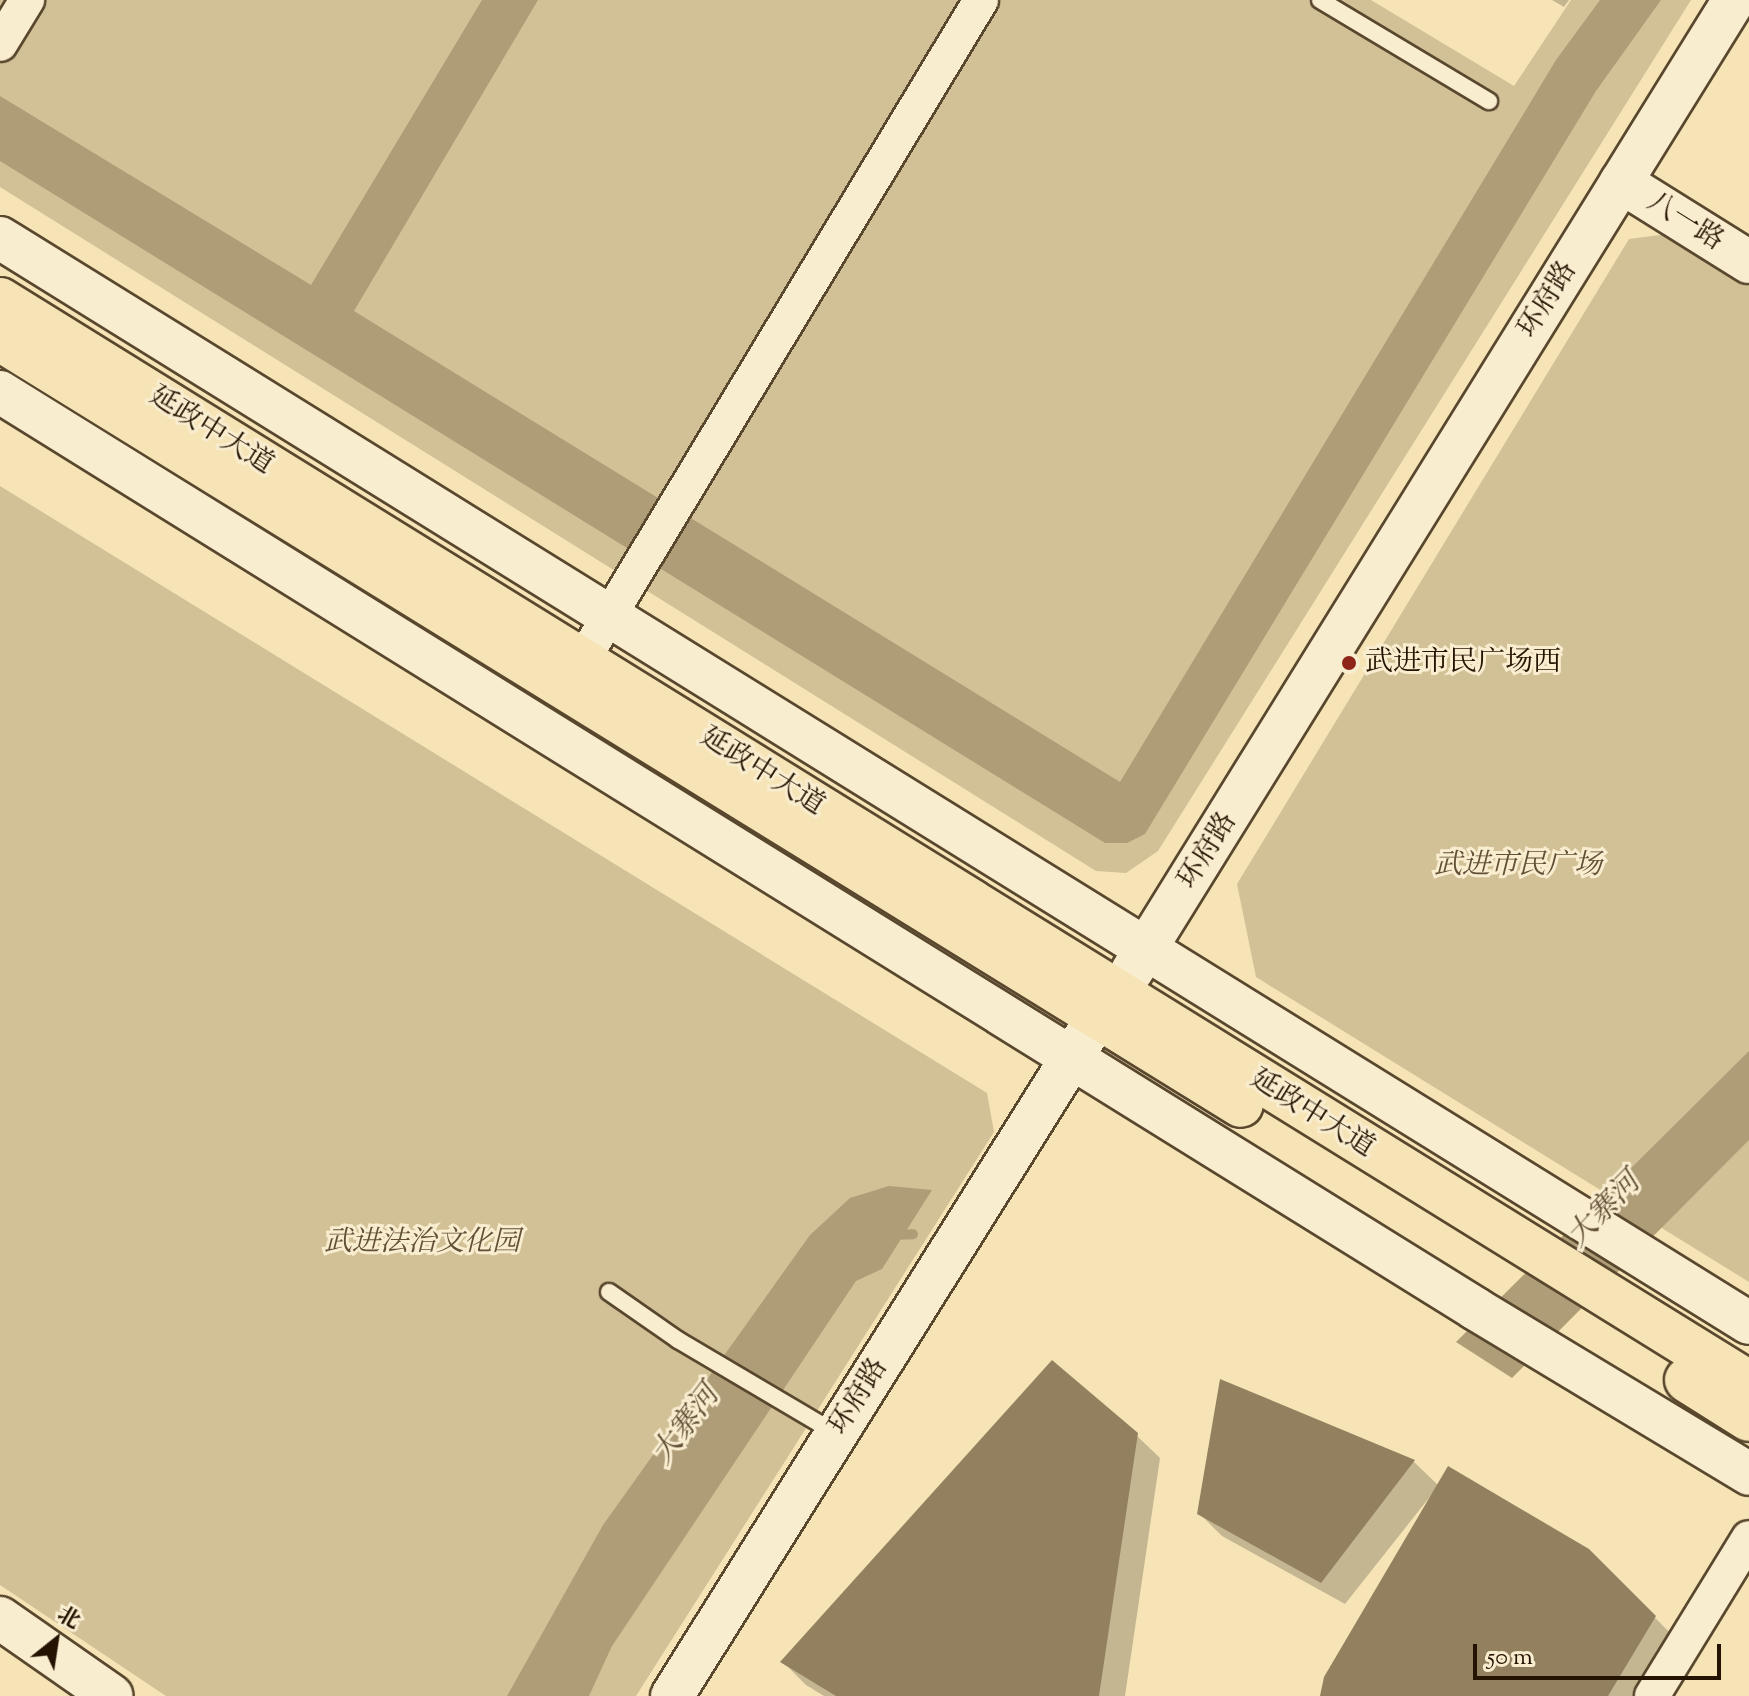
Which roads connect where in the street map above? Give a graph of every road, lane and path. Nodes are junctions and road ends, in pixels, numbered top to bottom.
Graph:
1 (27, 0) edge
2 (981, 0) edge
3 (1320, 0) edge
4 (1734, 0) edge
5 (0, 44) edge
6 (1489, 101) dead end
7 (1621, 182) junction
8 (0, 238) edge
9 (1749, 262) edge
10 (0, 300) edge
11 (0, 339) edge
12 (0, 392) edge
13 (607, 617) junction
14 (582, 661) junction
15 (1147, 949) junction
16 (1108, 1005) junction
17 (1071, 1057) junction
18 (609, 1292) dead end
19 (1601, 1308) junction
20 (1749, 1323) edge
21 (1749, 1383) edge
22 (1749, 1419) edge
23 (836, 1433) junction
24 (1749, 1474) edge
25 (1749, 1538) edge
26 (0, 1618) edge
27 (687, 1691) edge
28 (112, 1696) edge
29 (1652, 1696) edge

1 - 5 street
2 - 13 street
3 - 6 lane
4 - 7 street, 环府路
7 - 9 street, 八一路
7 - 15 street, 环府路
8 - 13 street
10 - 14 main road, 延政中大道
11 - 16 main road, 延政中大道
12 - 17 street
13 - 14 street
13 - 15 street
14 - 16 main road, 延政中大道
15 - 16 street, 环府路
15 - 20 street
16 - 17 street, 环府路
16 - 19 main road, 延政中大道
17 - 23 street, 环府路
17 - 24 street
18 - 23 lane
19 - 21 main road
19 - 22 main road
23 - 27 street, 环府路
25 - 29 street
26 - 28 street

